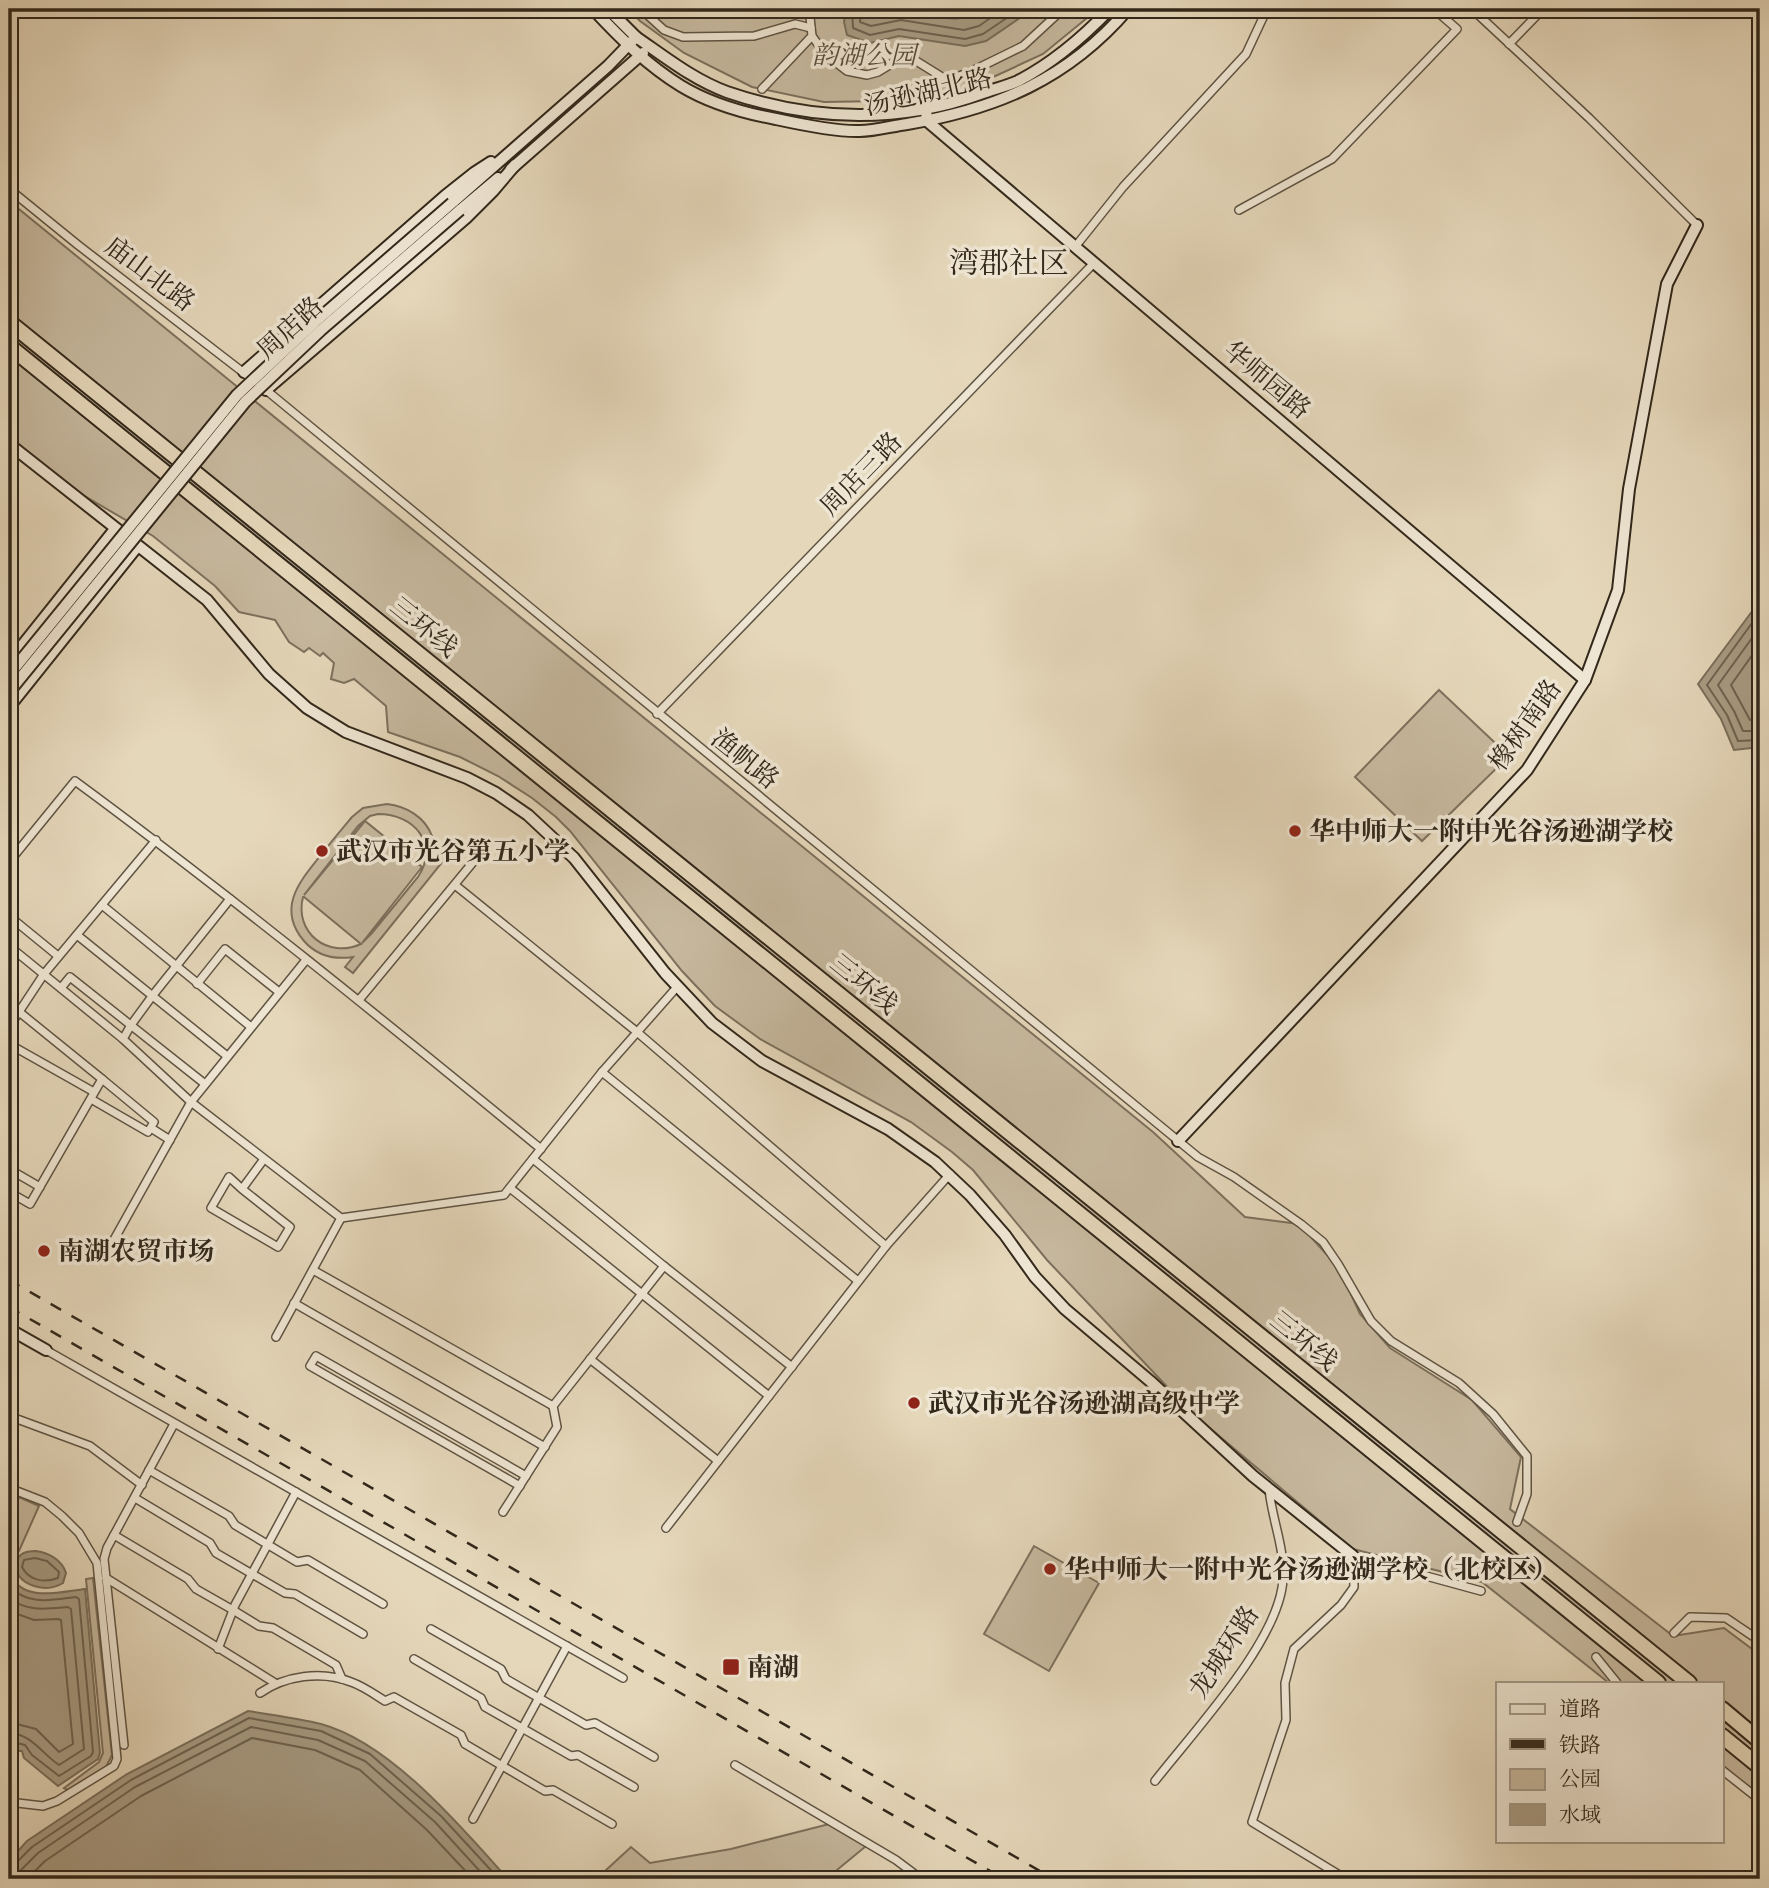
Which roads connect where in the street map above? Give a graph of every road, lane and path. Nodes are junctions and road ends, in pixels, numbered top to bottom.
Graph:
1 (593, 9) edge
2 (608, 9) edge
3 (641, 9) edge
4 (815, 9) edge
5 (1063, 9) edge
6 (1110, 9) edge
7 (1128, 9) edge
8 (1267, 9) edge
9 (1434, 9) edge
10 (1472, 9) edge
11 (1543, 9) edge
12 (812, 32) junction
13 (636, 37) junction
14 (1509, 44) junction
15 (628, 46) junction
16 (649, 46) junction
17 (640, 56) junction
18 (762, 89) dead end
19 (926, 115) junction
20 (506, 154) junction
21 (515, 165) junction
22 (9, 189) edge
23 (456, 206) junction
24 (1239, 210) dead end
25 (1697, 225) joint
26 (1075, 247) junction
27 (1094, 263) junction
28 (9, 322) edge
29 (9, 346) edge
30 (244, 372) junction
31 (266, 390) junction
32 (9, 444) edge
33 (115, 529) junction
34 (138, 547) junction
35 (9, 662) edge
36 (9, 675) edge
37 (1585, 680) junction
38 (9, 692) edge
39 (9, 707) edge
40 (657, 714) junction
41 (156, 840) junction
42 (474, 861) dead end
43 (9, 862) edge
44 (455, 885) junction
45 (230, 899) junction
46 (102, 905) junction
47 (9, 916) edge
48 (77, 935) junction
49 (9, 946) edge
50 (58, 956) junction
51 (306, 960) junction
52 (177, 966) junction
53 (44, 974) junction
54 (197, 984) junction
55 (677, 987) junction
56 (61, 988) junction
57 (278, 992) junction
58 (153, 995) junction
59 (359, 1000) junction
60 (18, 1011) junction
61 (131, 1025) junction
62 (9, 1027) edge
63 (251, 1027) junction
64 (637, 1032) junction
65 (123, 1039) junction
66 (9, 1044) edge
67 (227, 1056) junction
68 (602, 1072) junction
69 (102, 1079) junction
70 (205, 1084) junction
71 (92, 1096) junction
72 (191, 1102) junction
73 (151, 1128) junction
74 (170, 1140) junction
75 (1178, 1141) junction
76 (541, 1149) junction
77 (264, 1159) junction
78 (533, 1159) junction
79 (9, 1169) edge
80 (950, 1174) junction
81 (40, 1187) junction
82 (510, 1188) junction
83 (243, 1189) junction
84 (9, 1192) edge
85 (341, 1219) junction
86 (886, 1246) junction
87 (106, 1254) dead end
88 (664, 1266) junction
89 (313, 1270) junction
90 (858, 1282) junction
91 (642, 1293) junction
92 (294, 1303) junction
93 (9, 1329) edge
94 (276, 1337) dead end
95 (46, 1350) joint
96 (590, 1359) junction
97 (792, 1367) junction
98 (769, 1396) junction
99 (553, 1406) junction
100 (9, 1416) edge
101 (434, 1423) junction
102 (174, 1424) junction
103 (428, 1433) junction
104 (545, 1447) junction
105 (718, 1461) junction
106 (149, 1470) junction
107 (526, 1476) junction
108 (142, 1485) junction
109 (520, 1486) junction
110 (9, 1488) edge
111 (1269, 1488) junction
112 (296, 1492) junction
113 (135, 1499) junction
114 (503, 1512) dead end
115 (1517, 1522) dead end
116 (666, 1528) dead end
117 (114, 1535) junction
118 (267, 1545) junction
119 (1353, 1556) junction
120 (251, 1574) junction
121 (106, 1578) junction
122 (1481, 1591) dead end
123 (383, 1604) dead end
124 (233, 1610) junction
125 (431, 1629) dead end
126 (1674, 1633) dead end
127 (363, 1634) dead end
128 (1760, 1641) edge
129 (567, 1646) junction
130 (219, 1649) junction
131 (1596, 1657) dead end
132 (414, 1659) dead end
133 (622, 1678) dead end
134 (342, 1679) junction
135 (1616, 1682) edge
136 (1657, 1682) edge
137 (1688, 1682) edge
138 (275, 1683) junction
139 (260, 1693) dead end
140 (539, 1698) junction
141 (1724, 1711) edge
142 (523, 1729) junction
143 (1724, 1738) edge
144 (1760, 1741) edge
145 (124, 1745) dead end
146 (654, 1757) dead end
147 (735, 1765) dead end
148 (502, 1766) junction
149 (1760, 1767) edge
150 (1724, 1772) edge
151 (1155, 1781) dead end
152 (634, 1787) dead end
153 (1760, 1800) edge
154 (9, 1802) edge
155 (473, 1819) dead end
156 (612, 1824) dead end
157 (1760, 1863) edge
158 (918, 1879) edge
159 (1346, 1879) edge
160 (1755, 1879) edge

1 - 15 street, 汤逊湖北路
2 - 13 street, 汤逊湖北路
3 - 12 street
4 - 12 street
5 - 12 street
6 - 19 street, 汤逊湖北路
7 - 19 street, 汤逊湖北路
8 - 26 street
9 - 24 street
10 - 14 street
11 - 14 street
12 - 18 street
13 - 15 street
13 - 16 street, 汤逊湖北路
14 - 25 street
15 - 17 street, 汤逊湖北路
15 - 20 street, 周店路
16 - 17 street, 周店路
16 - 19 street, 汤逊湖北路
17 - 19 street, 汤逊湖北路
17 - 21 street, 周店路
19 - 26 street, 华师园路
20 - 23 street, 周店路
20 - 30 street
21 - 23 street, 周店路
21 - 31 street
22 - 30 street, 庙山北路
23 - 36 street, 周店路, bridge
23 - 38 street, 周店路, bridge
25 - 37 street, 橡树南路
26 - 27 street, 华师园路
27 - 37 street, 华师园路
27 - 40 street, 周店三路
28 - 137 highway, 三环线
29 - 136 highway, 三环线
30 - 31 street, 庙山北路
31 - 40 street, 渔帆路
32 - 33 street
33 - 34 street
33 - 35 street
34 - 39 street
34 - 55 street
37 - 75 street, 橡树南路
40 - 75 street, 渔帆路
41 - 43 street
41 - 45 street
41 - 46 street
42 - 44 street
44 - 59 street
44 - 64 street
45 - 51 street
45 - 52 street
46 - 48 street
46 - 52 street
47 - 50 street
48 - 50 street
48 - 58 street
49 - 53 street
50 - 53 street
51 - 57 street
51 - 59 street
52 - 54 street
52 - 58 street
53 - 56 street
53 - 60 street
54 - 57 street
54 - 63 street
55 - 64 street
55 - 80 street
56 - 61 street
56 - 65 street
57 - 63 street
58 - 61 street
58 - 67 street
59 - 76 street
60 - 62 street
60 - 69 street
61 - 65 street
61 - 70 street
63 - 67 street
64 - 68 street
64 - 86 street
65 - 72 street
66 - 71 street
67 - 70 street
68 - 76 street
68 - 90 street
69 - 71 street
69 - 73 street
70 - 72 street
71 - 73 street
71 - 81 street
72 - 74 street
72 - 77 street
73 - 74 street
74 - 87 street
75 - 115 street, 渔帆路
76 - 78 street
77 - 83 street
77 - 85 street
78 - 82 street
78 - 88 street
79 - 81 street
80 - 86 street
80 - 111 street
81 - 84 street
82 - 85 street
82 - 91 street
83 - 83 street
85 - 89 street
86 - 90 street
88 - 91 street
88 - 97 street
89 - 92 street
89 - 99 street
90 - 97 street
91 - 96 street
91 - 98 street
92 - 94 street
92 - 104 street
93 - 95 street
95 - 102 street
96 - 99 street
96 - 105 street
97 - 98 street
98 - 105 street
99 - 104 street
100 - 108 street
101 - 103 street
101 - 103 street
101 - 107 street
102 - 106 street
102 - 112 street
103 - 109 street
104 - 107 street
105 - 116 street
106 - 108 street
106 - 118 street
107 - 109 street
108 - 113 street
109 - 114 street
110 - 154 street
111 - 119 street
111 - 151 street, 龙城环路
112 - 118 street
112 - 129 street
113 - 117 street
113 - 120 street
117 - 121 street
117 - 124 street
118 - 120 street
118 - 123 street
119 - 122 street
119 - 159 street
120 - 124 street
120 - 127 street
121 - 130 street
121 - 145 street
124 - 130 street
124 - 134 street
125 - 140 street
126 - 128 street
129 - 133 street
129 - 140 street
130 - 138 street
131 - 135 street
132 - 142 street
134 - 138 street
134 - 148 street
138 - 139 street
140 - 142 street
140 - 146 street
141 - 144 highway
142 - 148 street
142 - 152 street
143 - 149 highway
147 - 158 street
148 - 155 street
148 - 156 street
150 - 153 street
157 - 160 street

